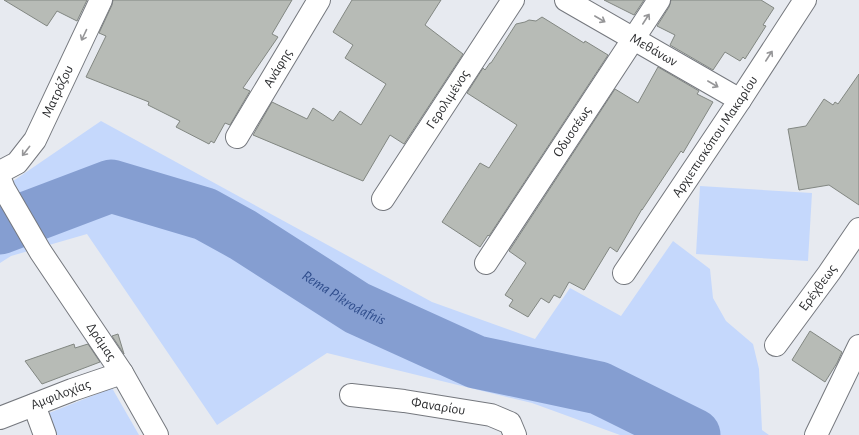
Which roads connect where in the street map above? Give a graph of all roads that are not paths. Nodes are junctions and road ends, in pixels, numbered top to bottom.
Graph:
1 (101, 0) edge
2 (319, 0) edge
3 (513, 0) edge
4 (566, 0) edge
5 (659, 0) edge
6 (806, 0) edge
7 (634, 39) junction
8 (740, 100) junction
9 (237, 137) dead end
10 (1, 180) edge
11 (383, 199) dead end
12 (859, 229) edge
13 (486, 263) dead end
14 (624, 273) dead end
15 (776, 345) dead end
16 (859, 346) edge
17 (122, 373) junction
18 (351, 395) dead end
19 (34, 405) junction
20 (0, 418) edge
21 (45, 435) edge
22 (157, 435) edge
23 (515, 435) edge
24 (816, 435) edge

1 -> 10 street, Ματρόζου
2 - 9 street, Ανάφης
3 - 11 street, Γερολιμένος
4 -> 7 street, Μεθάνων
7 -> 5 street, Οδυσσέως
8 -> 6 street, Αρχιεπισκόπου Μακαρίου
7 -> 8 street, Μεθάνων
7 - 13 street, Οδυσσέως
8 - 14 street, Αρχιεπισκόπου Μακαρίου
10 - 17 street, Δράμας
12 - 15 street, Ερέχθεως
16 - 24 street
17 - 19 street, Αμφιλοχίας
17 - 22 street, Δράμας
18 - 23 street, Φαναρίου
19 - 20 street, Αμφιλοχίας
19 - 21 street

